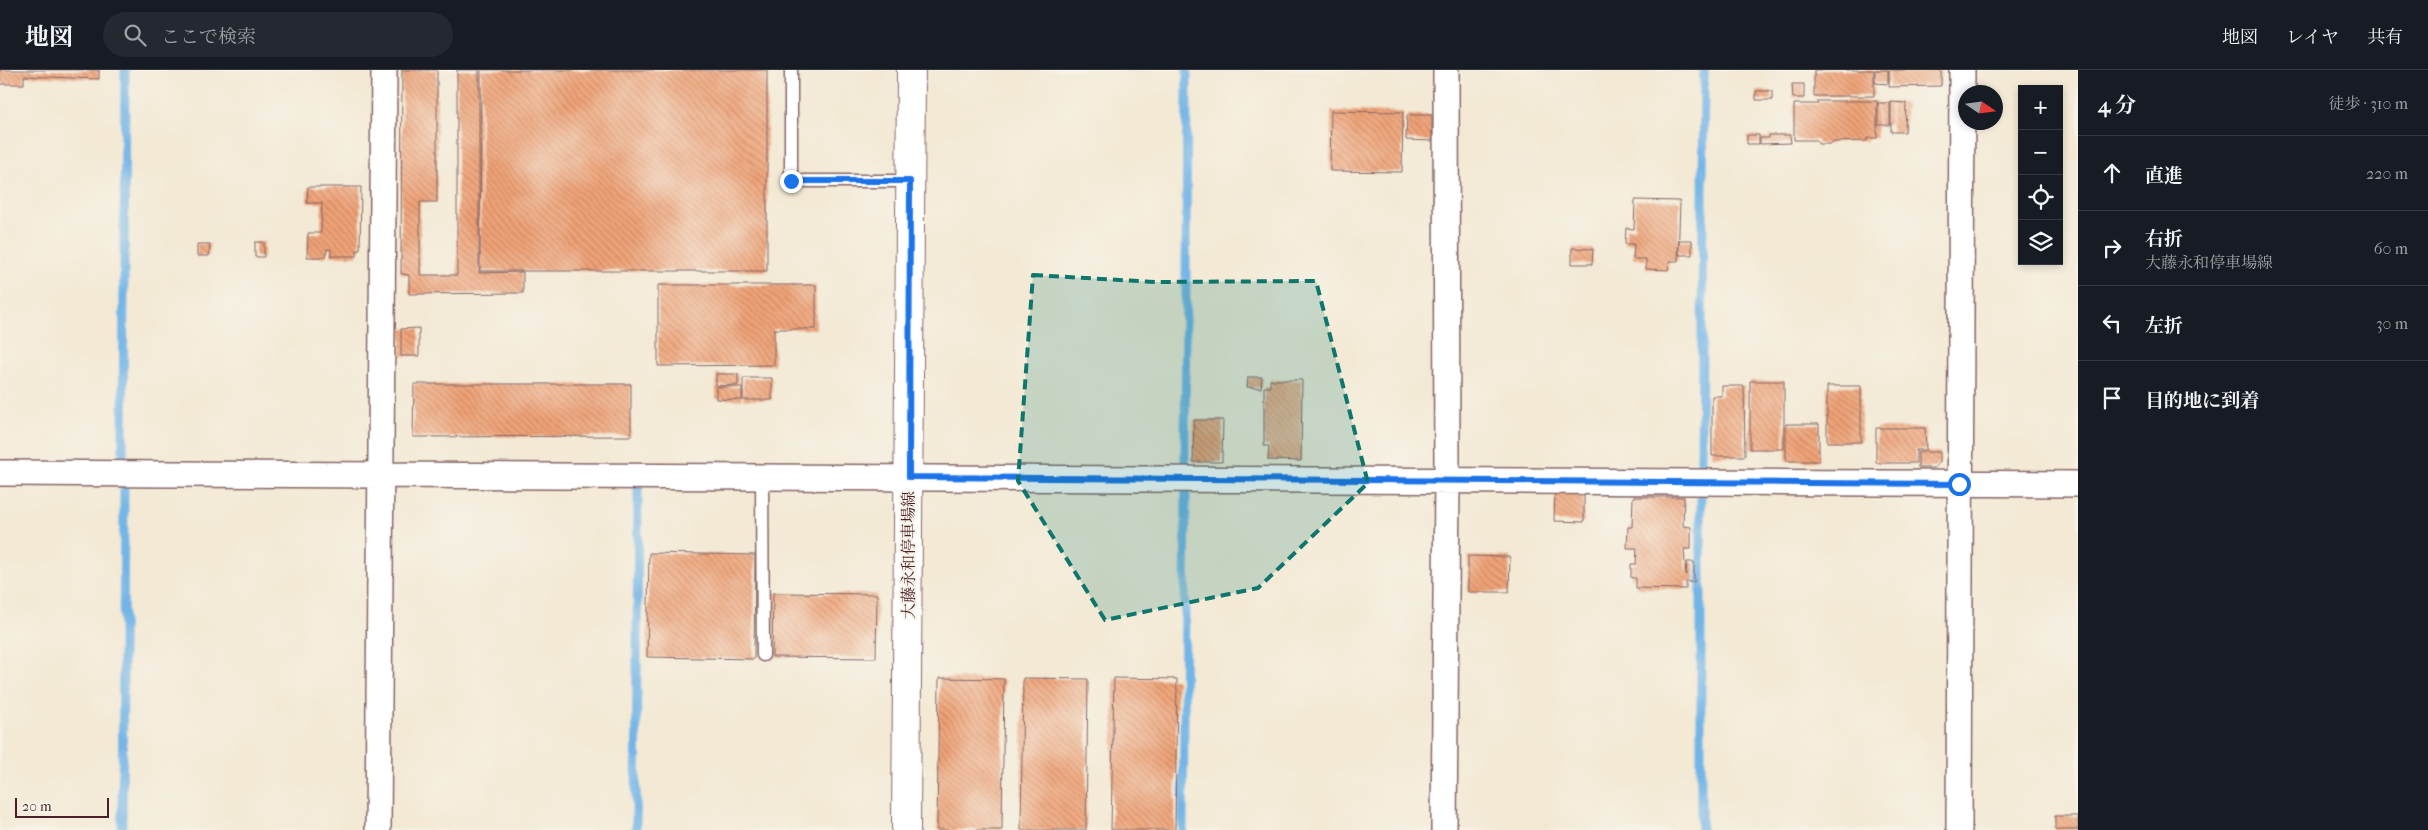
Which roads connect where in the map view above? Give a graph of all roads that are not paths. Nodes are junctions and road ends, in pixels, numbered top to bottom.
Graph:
1 (384, 70) edge
2 (791, 70) edge
3 (911, 70) edge
4 (1446, 70) edge
5 (1962, 70) edge
6 (910, 181) junction
7 (0, 473) edge
8 (381, 475) junction
9 (762, 476) junction
10 (909, 477) junction
11 (1447, 481) junction
12 (1959, 484) junction
13 (2078, 484) edge
14 (763, 655) dead end
15 (378, 830) edge
16 (906, 830) edge
17 (1444, 830) edge
18 (1959, 830) edge

1 - 8 street
2 - 6 lane
3 - 6 main road, 大藤永和停車場線
4 - 11 street
5 - 12 street
6 - 10 main road, 大藤永和停車場線
7 - 8 street
8 - 9 street
8 - 15 street
9 - 10 street
9 - 14 lane
10 - 11 street
10 - 16 main road, 大藤永和停車場線
11 - 12 street
11 - 17 street
12 - 13 street
12 - 18 street

